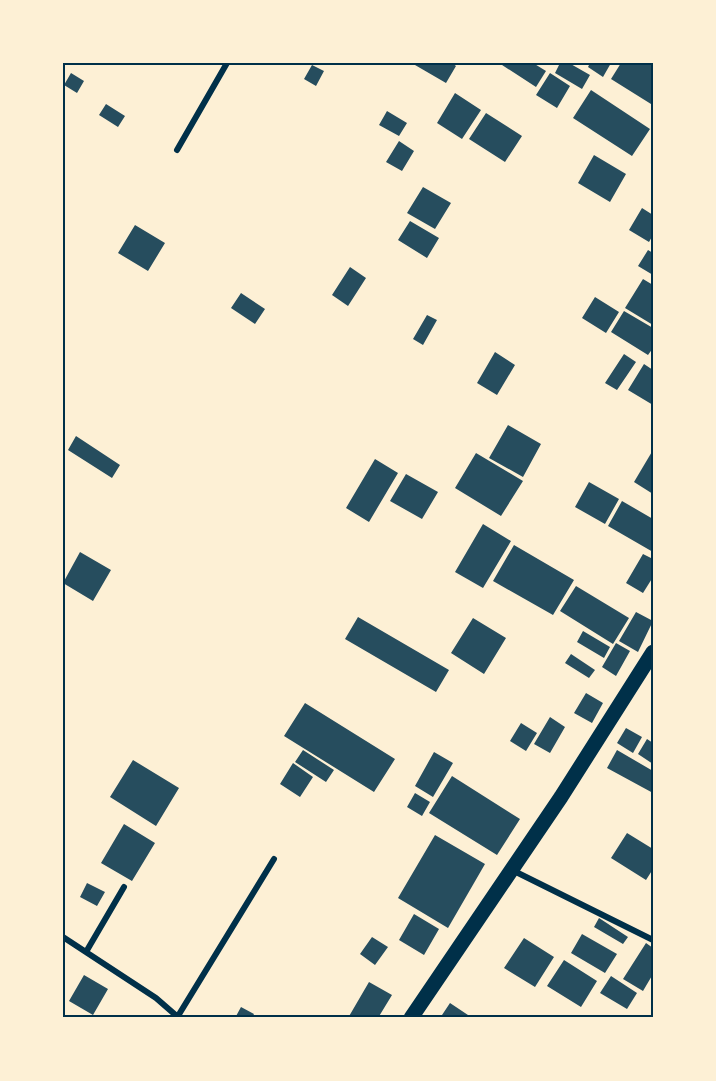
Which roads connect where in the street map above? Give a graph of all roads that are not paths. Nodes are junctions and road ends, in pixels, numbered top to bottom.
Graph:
1 (228, 63) edge
2 (177, 150) dead end
3 (653, 652) edge
4 (274, 859) dead end
5 (512, 869) junction
6 (124, 887) dead end
7 (63, 937) edge
8 (653, 940) edge
9 (86, 952) junction
10 (179, 1017) edge
11 (411, 1018) edge

1 - 2 street
3 - 5 main road
4 - 10 street
5 - 8 street
5 - 11 main road
6 - 9 street
7 - 9 street
9 - 10 street

